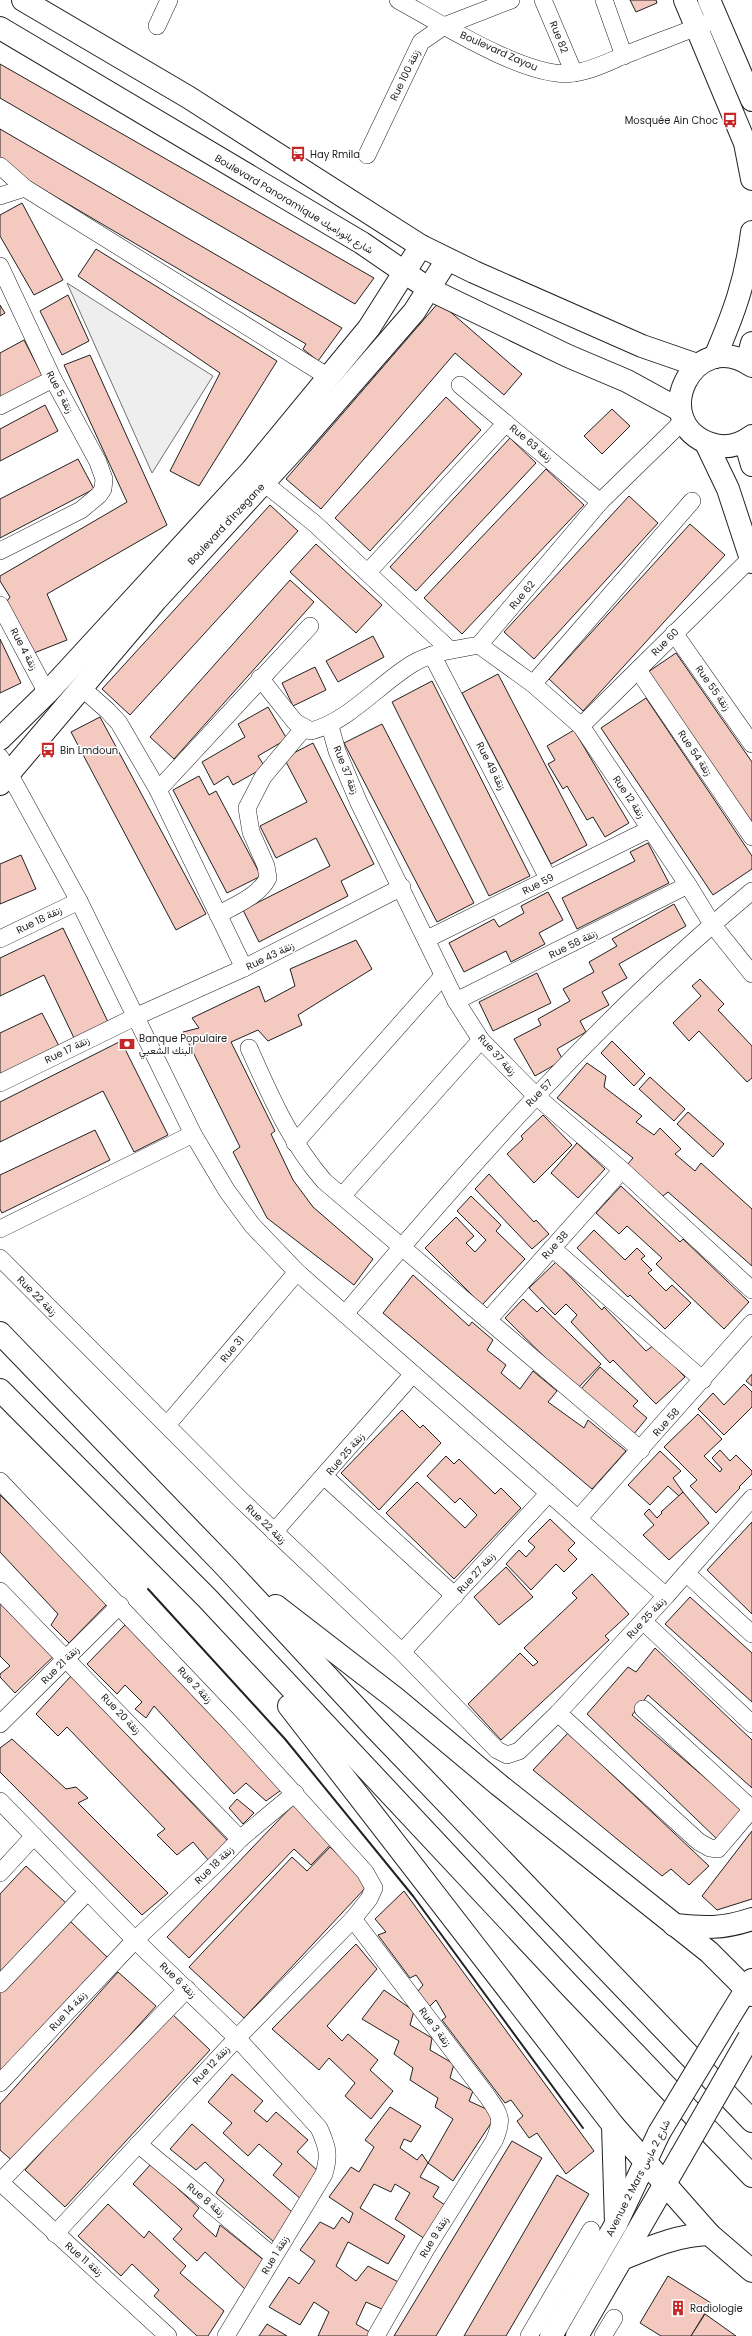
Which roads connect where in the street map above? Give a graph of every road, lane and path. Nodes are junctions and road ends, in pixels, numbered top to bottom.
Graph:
1 (22, 0) edge
2 (169, 0) edge
3 (398, 0) edge
4 (511, 0) edge
5 (544, 0) edge
6 (604, 0) edge
7 (685, 0) edge
8 (713, 10) edge
9 (158, 26) dead end
10 (444, 26) junction
11 (697, 27) junction
12 (0, 28) edge
13 (624, 56) junction
14 (574, 73) junction
15 (752, 100) edge
16 (367, 154) dead end
17 (0, 166) edge
18 (752, 178) edge
19 (25, 188) junction
20 (0, 196) edge
21 (752, 232) edge
22 (421, 246) junction
23 (447, 260) junction
24 (0, 266) edge
25 (405, 274) junction
26 (429, 289) junction
27 (750, 357) edge
28 (706, 361) junction
29 (330, 378) junction
30 (53, 379) junction
31 (460, 385) dead end
32 (0, 406) edge
33 (682, 415) junction
34 (506, 423) junction
35 (749, 439) edge
36 (706, 442) junction
37 (752, 465) edge
38 (264, 483) junction
39 (692, 501) dead end
40 (600, 502) junction
41 (0, 552) edge
42 (752, 560) edge
43 (368, 572) junction
44 (0, 605) edge
45 (310, 626) dead end
46 (674, 633) junction
47 (479, 645) junction
48 (450, 650) junction
49 (432, 655) junction
50 (638, 670) junction
51 (260, 678) junction
52 (534, 684) junction
53 (82, 688) junction
54 (48, 693) junction
55 (330, 726) junction
56 (581, 726) junction
57 (304, 728) junction
58 (0, 739) edge
59 (752, 744) edge
60 (3, 771) edge
61 (158, 790) junction
62 (650, 829) junction
63 (752, 837) edge
64 (548, 878) junction
65 (688, 885) junction
66 (402, 887) junction
67 (752, 891) edge
68 (79, 901) junction
69 (218, 915) junction
70 (712, 924) junction
71 (0, 939) edge
72 (427, 939) junction
73 (244, 968) junction
74 (752, 974) edge
75 (443, 976) junction
76 (456, 1001) junction
77 (135, 1017) junction
78 (481, 1040) junction
79 (249, 1048) dead end
80 (0, 1083) edge
81 (536, 1096) junction
82 (193, 1134) junction
83 (296, 1143) junction
84 (622, 1170) junction
85 (342, 1196) junction
86 (1, 1226) edge
87 (402, 1246) junction
88 (552, 1248) junction
89 (2, 1260) edge
90 (297, 1272) junction
91 (752, 1290) edge
92 (345, 1314) junction
93 (488, 1320) junction
94 (752, 1323) edge
95 (0, 1333) edge
96 (413, 1374) junction
97 (703, 1380) junction
98 (0, 1390) edge
99 (167, 1425) junction
100 (641, 1450) junction
101 (325, 1477) junction
102 (0, 1481) edge
103 (549, 1493) junction
104 (752, 1498) edge
105 (578, 1519) junction
106 (274, 1532) junction
107 (226, 1567) junction
108 (686, 1573) junction
109 (0, 1591) edge
110 (455, 1596) junction
111 (666, 1596) junction
112 (207, 1598) junction
113 (120, 1606) junction
114 (643, 1621) junction
115 (752, 1634) edge
116 (402, 1652) junction
117 (66, 1657) junction
118 (643, 1709) dead end
119 (558, 1713) junction
120 (0, 1724) edge
121 (752, 1724) edge
122 (537, 1734) joint
123 (295, 1793) junction
124 (0, 1801) edge
125 (34, 1836) junction
126 (240, 1839) junction
127 (0, 1873) edge
128 (88, 1891) junction
129 (370, 1899) joint
130 (353, 1919) junction
131 (752, 1919) edge
132 (674, 1925) junction
133 (135, 1940) junction
134 (0, 1984) edge
135 (750, 1988) edge
136 (187, 1989) junction
137 (750, 2035) edge
138 (237, 2038) junction
139 (0, 2082) edge
140 (752, 2121) edge
141 (613, 2125) junction
142 (494, 2140) joint
143 (138, 2144) junction
144 (645, 2160) junction
145 (324, 2174) joint
146 (752, 2176) edge
147 (0, 2182) edge
148 (666, 2183) junction
149 (616, 2224) junction
150 (591, 2230) dead end
151 (54, 2234) junction
152 (709, 2234) junction
153 (273, 2256) junction
154 (622, 2259) junction
155 (752, 2270) edge
156 (614, 2318) dead end
157 (168, 2336) edge
158 (226, 2336) edge
159 (376, 2336) edge
160 (529, 2336) edge
161 (551, 2336) edge
162 (576, 2336) edge
163 (604, 2336) edge

1 - 22 main road
2 - 9 street
3 - 10 street, Boulevard Zayou
4 - 10 street, Rue 100 زنقة
5 - 14 street, Rue 82
6 - 13 street
7 - 11 main road
8 - 11 street, Boulevard Zayou
8 - 15 main road
10 - 14 street, Boulevard Zayou
10 - 16 street, Rue 100 زنقة
11 - 13 street, Boulevard Zayou
11 - 18 main road
12 - 25 main road, Boulevard Panoramique شارع بانوراميك
13 - 14 street, Boulevard Zayou
17 - 19 street
19 - 20 street
19 - 29 street
21 - 28 main road
22 - 23 main road
22 - 25 main road, Boulevard d'Inzegane
23 - 26 main road, Boulevard d'Inzegane
23 - 28 main road
24 - 30 street, Rue 5 زنقة
25 - 26 main road, Boulevard Panoramique شارع بانوراميك
25 - 29 main road, Boulevard d'Inzegane
26 - 33 main road, Boulevard Panoramique شارع بانوراميك
26 - 38 main road, Boulevard d'Inzegane
27 - 28 main road
28 - 33 main road
29 - 54 main road, Boulevard d'Inzegane
30 - 32 street
30 - 41 street, Rue 5 زنقة
31 - 34 street, Rue 63 زنقة
33 - 36 main road
33 - 40 street, Rue 62
34 - 40 street, Rue 63 زنقة
34 - 43 street
35 - 36 main road
35 - 37 main road
36 - 42 main road
38 - 43 street
38 - 53 main road, Boulevard d'Inzegane
39 - 52 street
40 - 47 street, Rue 62
42 - 46 street, Rue 60
43 - 48 street
44 - 54 street, Rue 4 زنقة
45 - 51 street
46 - 50 street, Rue 60
46 - 59 street, Rue 55 زنقة
47 - 48 street
47 - 52 street, Rue 12 زنقة
48 - 49 street
49 - 55 street
49 - 64 street, Rue 49 زنقة
50 - 56 street, Rue 60
50 - 63 street, Rue 54 زنقة
51 - 57 street
51 - 61 street
52 - 56 street, Rue 12 زنقة
53 - 60 main road, Boulevard d'Inzegane
53 - 61 street
54 - 58 main road, Boulevard d'Inzegane
55 - 57 street
55 - 66 street, Rue 37 زنقة
56 - 62 street, Rue 12 زنقة
57 - 69 street
60 - 68 street
61 - 69 street
62 - 64 street, Rue 59
62 - 65 street, Rue 12 زنقة
64 - 72 street, Rue 59
65 - 70 street, Rue 12 زنقة
65 - 76 street, Rue 58 زنقة
66 - 72 street, Rue 37 زنقة
66 - 73 street, Rue 43 زنقة
67 - 70 street, Rue 57
68 - 71 street, Rue 18 زنقة
68 - 77 street
69 - 73 street
70 - 74 street, Rue 12 زنقة
70 - 81 street, Rue 57
72 - 75 street, Rue 37 زنقة
73 - 77 street, Rue 43 زنقة
75 - 76 street, Rue 37 زنقة
75 - 83 street
76 - 78 street, Rue 37 زنقة
77 - 80 street, Rue 17 زنقة
77 - 82 street
78 - 81 street, Rue 37 زنقة
78 - 85 street
79 - 83 street
81 - 84 street, Rue 37 زنقة
81 - 87 street, Rue 57
82 - 86 street
82 - 90 street
83 - 85 street
84 - 88 street, Rue 38
84 - 91 street, Rue 37 زنقة
85 - 87 street
87 - 92 street, Rue 57
87 - 93 street
88 - 93 street, Rue 38
88 - 97 street
89 - 99 street, Rue 22 زنقة
90 - 92 street
90 - 99 street, Rue 31
92 - 96 street
93 - 100 street
94 - 97 street, Rue 58
95 - 107 main road
96 - 101 street, Rue 25 زنقة
96 - 103 street
97 - 100 street, Rue 58
98 - 112 main road
99 - 106 street, Rue 22 زنقة
100 - 105 street, Rue 58
101 - 106 street, Rue 25 زنقة
101 - 110 street
102 - 113 street, Rue 2 زنقة
103 - 105 street
103 - 110 street, Rue 27 زنقة
104 - 108 street, Rue 25 زنقة
105 - 111 street
106 - 116 street, Rue 22 زنقة
107 - 132 main road
107 - 140 main road
108 - 111 street, Rue 25 زنقة
108 - 115 street
109 - 117 street, Rue 20 زنقة
110 - 116 street, Rue 27 زنقة
111 - 114 street, Rue 25 زنقة
112 - 141 main road
112 - 146 main road
113 - 117 street, Rue 21 زنقة
113 - 123 street, Rue 2 زنقة
114 - 119 street, Rue 25 زنقة
114 - 121 street
116 - 122 street, Rue 22 زنقة
117 - 120 street, Rue 21 زنقة
117 - 126 street, Rue 20 زنقة
118 - 119 street
119 - 122 street, Rue 25 زنقة
123 - 126 street, Rue 18 زنقة
123 - 129 street, Rue 2 زنقة
124 - 125 street, Rue 6 زنقة
125 - 127 street
125 - 128 street, Rue 6 زنقة
126 - 133 street, Rue 18 زنقة
128 - 133 street, Rue 6 زنقة
128 - 134 street
129 - 130 street, Rue 12 زنقة
130 - 138 street, Rue 12 زنقة
130 - 142 street, Rue 3 زنقة
131 - 132 main road
132 - 135 main road
133 - 136 street, Rue 6 زنقة
133 - 139 street, Rue 14 زنقة
135 - 144 main road, Avenue 2 Mars شارع 2 مارس, bridge
136 - 138 street, Rue 6 زنقة
136 - 147 street
137 - 148 main road, bridge
138 - 143 street, Rue 12 زنقة
138 - 145 street, Rue 6 زنقة
141 - 144 main road
141 - 149 main road
142 - 159 street, Rue 9 زنقة
143 - 151 street, Rue 12 زنقة
143 - 153 street, Rue 8 زنقة
144 - 148 main road
144 - 149 main road, Avenue 2 Mars شارع 2 مارس
145 - 153 street, Rue 1 زنقة
147 - 151 street, Rue 11 زنقة
148 - 152 main road
148 - 154 main road
149 - 161 main road, Avenue 2 Mars شارع 2 مارس
150 - 160 street, Avenue 2 Mars شارع 2 مارس
151 - 157 street, Rue 11 زنقة
152 - 154 main road
152 - 155 main road
153 - 158 street, Rue 1 زنقة
154 - 162 main road
156 - 163 street

